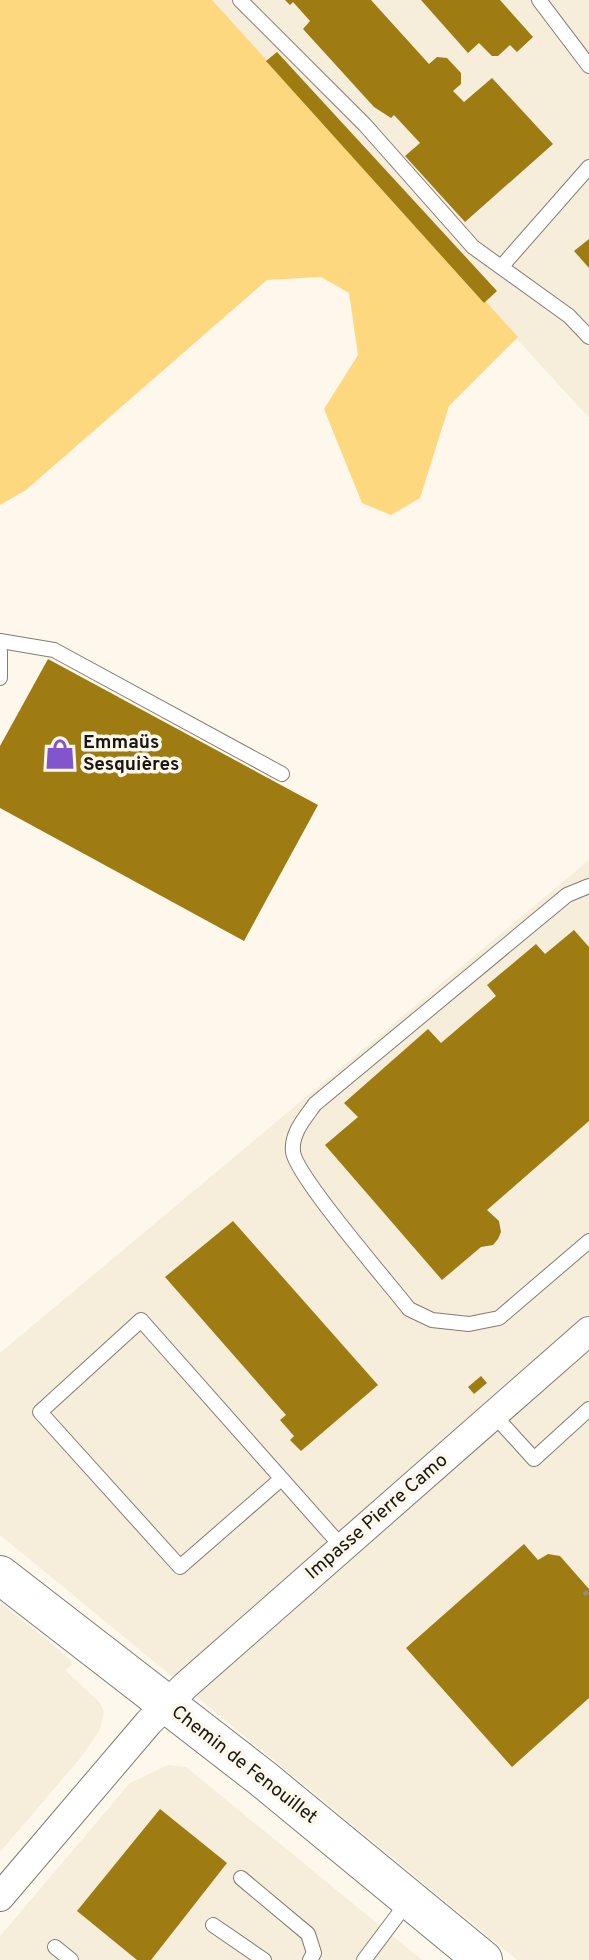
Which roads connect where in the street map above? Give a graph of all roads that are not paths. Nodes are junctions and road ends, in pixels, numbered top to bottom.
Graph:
1 (240, 0) edge
2 (539, 0) edge
3 (589, 66) edge
4 (589, 167) edge
5 (502, 266) junction
6 (589, 337) edge
7 (0, 641) edge
8 (0, 651) edge
9 (0, 678) edge
10 (282, 774) dead end
11 (589, 886) edge
12 (588, 1245) edge
13 (589, 1331) edge
14 (589, 1409) edge
15 (494, 1415) junction
16 (281, 1479) junction
17 (343, 1548) junction
18 (0, 1575) edge
19 (167, 1704) junction
20 (241, 1878) dead end
21 (0, 1897) edge
22 (410, 1899) junction
23 (212, 1925) dead end
24 (55, 1947) dead end
25 (369, 1958) edge
26 (71, 1960) edge
27 (264, 1960) edge
28 (310, 1960) edge
29 (483, 1960) edge

1 - 5 lane
2 - 3 lane
4 - 5 lane
5 - 6 lane
7 - 10 lane
8 - 9 lane
11 - 12 lane
13 - 15 street, Impasse Pierre Camo
14 - 15 lane
15 - 17 street, Impasse Pierre Camo
16 - 16 lane
16 - 17 lane
17 - 19 street, Impasse Pierre Camo
18 - 19 street, Chemin de Fenouillet
19 - 21 street, Impasse Pierre Camo
19 - 22 street, Chemin de Fenouillet
20 - 28 lane
22 - 25 lane
22 - 29 street, Chemin de Fenouillet
23 - 27 lane
24 - 26 lane

